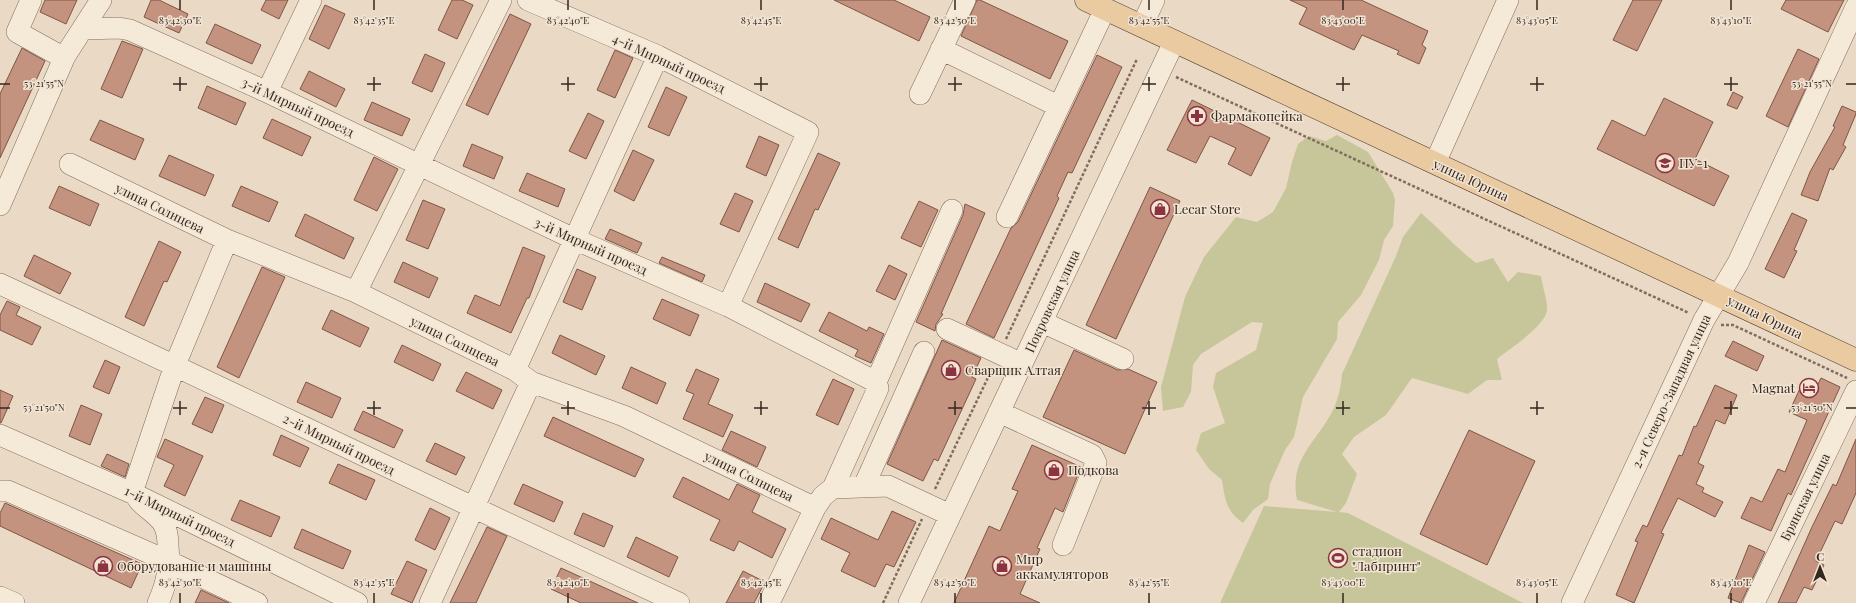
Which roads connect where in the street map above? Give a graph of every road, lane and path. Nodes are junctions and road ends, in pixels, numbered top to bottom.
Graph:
1 (31, 0) edge
2 (102, 0) edge
3 (310, 0) edge
4 (501, 0) edge
5 (528, 0) edge
6 (965, 0) edge
7 (1154, 0) edge
8 (1508, 0) edge
9 (1095, 4) edge
10 (1856, 7) edge
11 (1142, 26) junction
12 (83, 29) junction
13 (8, 36) edge
14 (1174, 42) junction
15 (941, 50) junction
16 (65, 56) junction
17 (658, 56) junction
18 (1137, 59) dead end
19 (1161, 70) junction
20 (267, 92) junction
21 (920, 94) dead end
22 (1058, 106) junction
23 (1435, 163) junction
24 (70, 164) dead end
25 (418, 164) junction
26 (0, 205) edge
27 (952, 210) dead end
28 (1007, 217) dead end
29 (574, 239) junction
30 (227, 240) junction
31 (0, 284) edge
32 (356, 292) junction
33 (1718, 294) junction
34 (728, 306) junction
35 (1704, 320) junction
36 (1042, 322) junction
37 (947, 329) dead end
38 (924, 352) dead end
39 (999, 353) junction
40 (1123, 359) dead end
41 (1022, 364) junction
42 (175, 365) junction
43 (523, 376) junction
44 (1854, 377) edge
45 (876, 382) junction
46 (999, 412) junction
47 (0, 435) edge
48 (864, 486) junction
49 (833, 488) junction
50 (0, 491) edge
51 (134, 494) junction
52 (927, 505) junction
53 (815, 508) junction
54 (474, 509) junction
55 (950, 515) junction
56 (1063, 545) dead end
57 (170, 562) junction
58 (0, 597) edge
59 (14, 603) edge
60 (158, 603) edge
61 (257, 603) edge
62 (357, 603) edge
63 (430, 603) edge
64 (679, 603) edge
65 (769, 603) edge
66 (883, 603) edge
67 (909, 603) edge
68 (1572, 603) edge
69 (1754, 603) edge

1 - 13 street
2 - 12 street
3 - 20 street
4 - 25 street
5 - 17 street, 4-й Мирный проезд
6 - 15 street
7 - 11 street
8 - 23 street
9 - 11 main road, улица Юрина
9 - 22 street
10 - 33 street, 2-я Северо-Западная улица
11 - 14 main road, улица Юрина
12 - 16 street
12 - 20 street, 3-й Мирный проезд
13 - 16 street
14 - 19 street, Покровская улица
14 - 23 main road, улица Юрина
15 - 21 street
15 - 22 street
16 - 26 street
17 - 29 street
17 - 34 street, 4-й Мирный проезд
18 - 39 path
19 - 35 path
19 - 36 street, Покровская улица
20 - 25 street, 3-й Мирный проезд
22 - 28 street
23 - 33 main road, улица Юрина
24 - 30 street, улица Солнцева
25 - 29 street, 3-й Мирный проезд
25 - 32 street
27 - 45 street
29 - 34 street, 3-й Мирный проезд
29 - 43 street
30 - 32 street, улица Солнцева
30 - 42 street
31 - 42 street, 2-й Мирный проезд
32 - 43 street, улица Солнцева
33 - 35 street, 2-я Северо-Западная улица
33 - 44 main road, улица Юрина
34 - 45 street, 3-й Мирный проезд
35 - 44 path
35 - 68 street, 2-я Северо-Западная улица
36 - 40 street
36 - 41 street, Покровская улица
37 - 39 street
38 - 48 street
39 - 41 street
39 - 52 path
41 - 46 street, Покровская улица
42 - 51 street
42 - 54 street, 2-й Мирный проезд
43 - 53 street, улица Солнцева
43 - 54 street
44 - 69 street, Брянская улица
45 - 49 street
46 - 55 street, Покровская улица
46 - 56 street
47 - 51 street, 1-й Мирный проезд
48 - 49 street
48 - 52 street
49 - 53 street
50 - 57 street
51 - 57 street
51 - 62 street, 1-й Мирный проезд
52 - 55 street
52 - 66 path
53 - 65 street
54 - 63 street
54 - 64 street, 2-й Мирный проезд
55 - 67 street, Покровская улица
57 - 60 street
57 - 61 street
58 - 59 street

